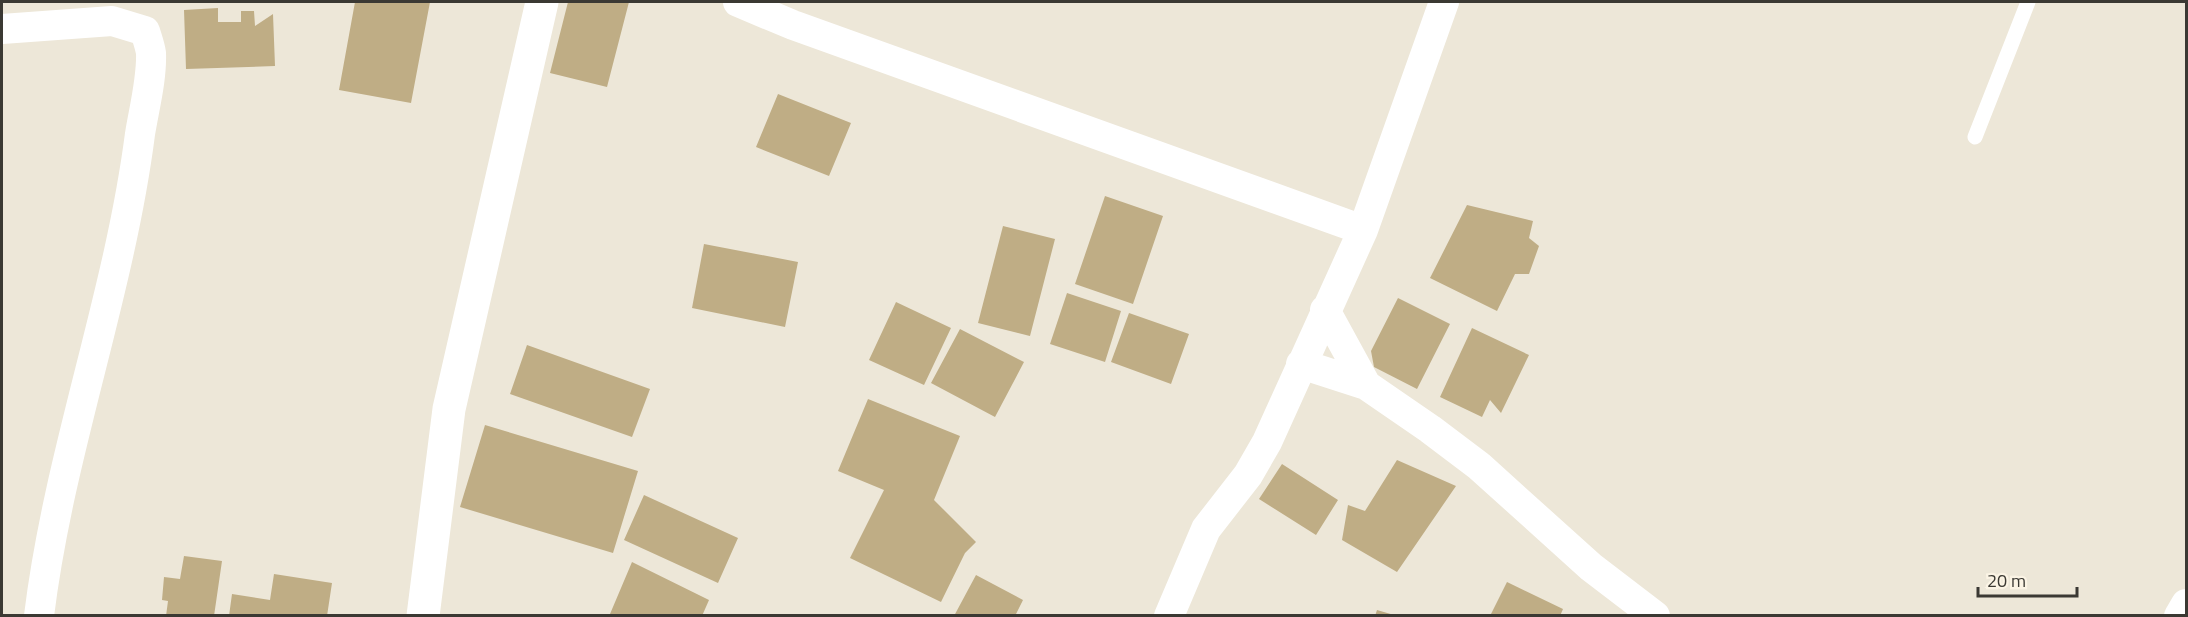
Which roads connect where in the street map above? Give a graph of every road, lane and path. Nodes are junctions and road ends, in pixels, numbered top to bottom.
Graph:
1 (542, 2) edge
2 (738, 2) edge
3 (1444, 2) edge
4 (2028, 2) edge
5 (2, 29) edge
6 (1975, 137) dead end
7 (1363, 230) junction
8 (1325, 310) junction
9 (1300, 364) junction
10 (1366, 385) junction
11 (2187, 604) edge
12 (39, 615) edge
13 (423, 615) edge
14 (1169, 615) edge
15 (1654, 615) edge
16 (2179, 615) edge

1 - 13 street
2 - 7 street
3 - 7 street
4 - 6 lane
5 - 12 street
7 - 8 street
8 - 9 street
8 - 10 street
9 - 10 street
9 - 14 street
10 - 15 street
11 - 16 street

